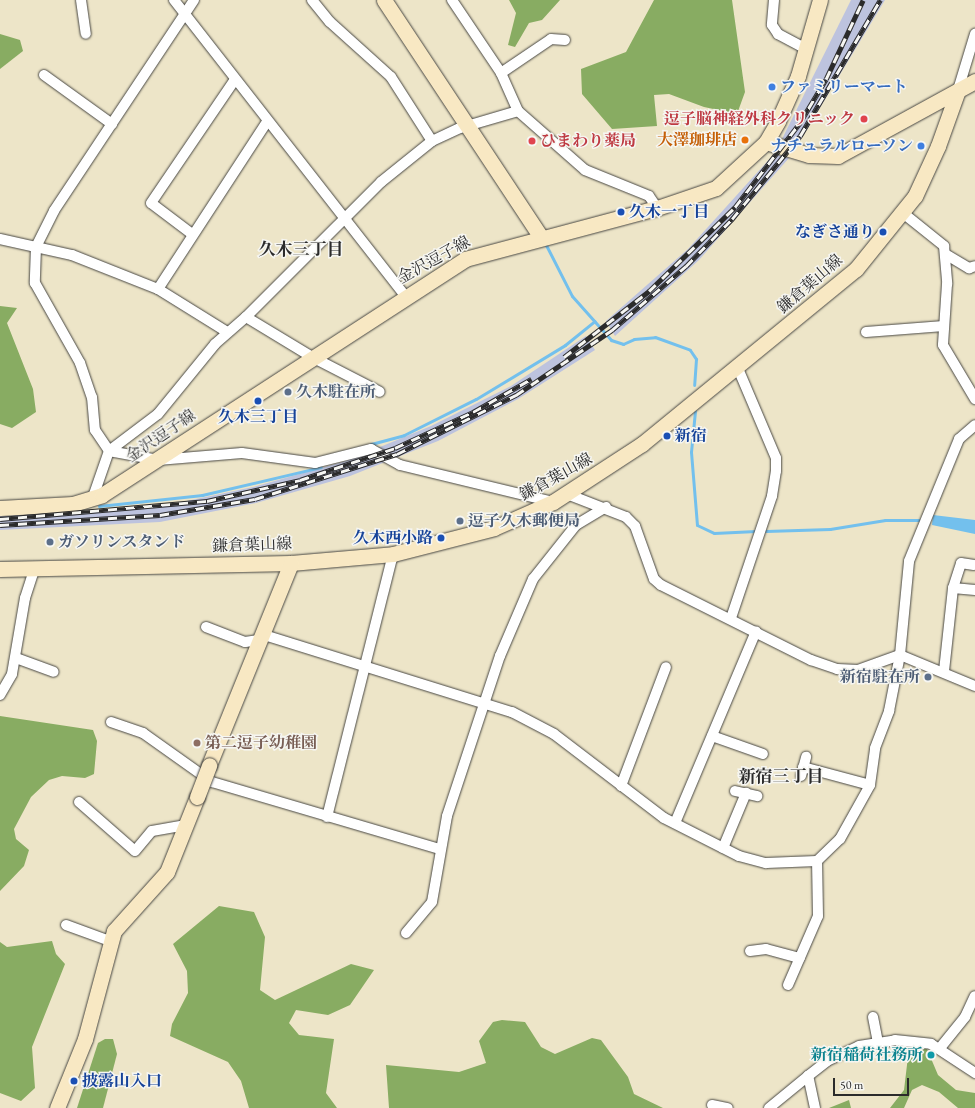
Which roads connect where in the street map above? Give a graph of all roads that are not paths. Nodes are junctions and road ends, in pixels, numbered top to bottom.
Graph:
1 (81, 0) edge
2 (174, 0) edge
3 (194, 0) edge
4 (312, 0) edge
5 (384, 0) edge
6 (452, 0) edge
7 (774, 0) edge
8 (820, 0) edge
9 (183, 16) junction
10 (86, 34) dead end
11 (975, 34) edge
12 (565, 40) dead end
13 (806, 49) junction
14 (501, 73) junction
15 (44, 74) dead end
16 (234, 81) junction
17 (975, 81) edge
18 (958, 90) junction
19 (518, 112) junction
20 (267, 122) junction
21 (112, 124) junction
22 (469, 126) junction
23 (432, 141) junction
24 (766, 142) junction
25 (657, 208) junction
26 (903, 213) junction
27 (343, 220) junction
28 (192, 234) junction
29 (540, 236) junction
30 (0, 239) edge
31 (36, 247) junction
32 (947, 255) junction
33 (975, 266) edge
34 (158, 289) junction
35 (405, 296) junction
36 (246, 317) junction
37 (944, 326) junction
38 (227, 332) junction
39 (866, 332) dead end
40 (312, 357) junction
41 (737, 366) junction
42 (380, 392) dead end
43 (975, 399) edge
44 (975, 425) edge
45 (109, 451) junction
46 (158, 460) junction
47 (567, 494) junction
48 (92, 500) junction
49 (553, 502) junction
50 (606, 507) junction
51 (0, 508) edge
52 (393, 554) junction
53 (291, 562) junction
54 (974, 564) dead end
55 (35, 568) junction
56 (0, 569) edge
57 (953, 588) junction
58 (975, 590) edge
59 (731, 618) junction
60 (206, 627) dead end
61 (756, 631) junction
62 (260, 637) junction
63 (900, 655) junction
64 (16, 658) junction
65 (365, 666) junction
66 (666, 666) dead end
67 (944, 671) junction
68 (54, 672) dead end
69 (975, 686) edge
70 (2, 690) edge
71 (484, 702) junction
72 (111, 722) dead end
73 (712, 736) junction
74 (763, 754) dead end
75 (803, 767) dead end
76 (870, 785) junction
77 (621, 786) junction
78 (734, 791) dead end
79 (746, 793) junction
80 (757, 796) dead end
81 (79, 802) dead end
82 (327, 817) junction
83 (675, 823) junction
84 (187, 825) junction
85 (440, 848) junction
86 (723, 848) junction
87 (818, 861) junction
88 (66, 925) dead end
89 (406, 933) dead end
90 (110, 941) junction
91 (750, 951) dead end
92 (800, 958) junction
93 (788, 985) dead end
94 (975, 996) edge
95 (971, 1015) edge
96 (873, 1017) dead end
97 (878, 1042) junction
98 (940, 1048) junction
99 (975, 1073) edge
100 (808, 1076) junction
101 (712, 1105) dead end
102 (57, 1108) edge
103 (728, 1108) edge
104 (769, 1108) edge
105 (815, 1108) edge

1 - 10 street
2 - 9 street
3 - 9 street
4 - 23 street
5 - 22 main road
6 - 14 street
7 - 13 street
8 - 13 main road, 金沢逗子線
9 - 16 street
9 - 21 street
11 - 18 street
12 - 14 street
13 - 24 main road, 金沢逗子線
14 - 19 street
15 - 21 street
16 - 20 street
16 - 28 street
17 - 18 main road
18 - 24 main road
18 - 26 main road, 鎌倉葉山線
19 - 22 street
19 - 25 street
20 - 27 street
20 - 28 street
21 - 31 street
22 - 23 street
22 - 29 main road
23 - 27 street
24 - 25 main road, 金沢逗子線
25 - 29 main road, 金沢逗子線
26 - 32 street
26 - 41 main road, 鎌倉葉山線
27 - 35 street
27 - 36 street
28 - 34 street
29 - 35 main road, 金沢逗子線
30 - 31 street
31 - 34 street
31 - 45 street
32 - 33 street
32 - 37 street
34 - 38 street
35 - 40 main road, 金沢逗子線
36 - 38 street
36 - 40 street
37 - 39 street
37 - 43 street
38 - 45 street
40 - 42 street
40 - 46 main road, 金沢逗子線
41 - 47 main road, 鎌倉葉山線
41 - 59 street
44 - 63 street
45 - 46 street
45 - 48 street
46 - 48 main road, 金沢逗子線
46 - 49 street
47 - 49 main road, 鎌倉葉山線
47 - 50 street
48 - 51 main road, 金沢逗子線
49 - 52 main road, 鎌倉葉山線
50 - 59 street
50 - 71 street
52 - 53 main road, 鎌倉葉山線
52 - 65 street
53 - 55 main road, 鎌倉葉山線
53 - 62 main road
54 - 57 street
55 - 56 main road, 鎌倉葉山線
55 - 64 street
57 - 58 street
57 - 67 street
59 - 61 street
60 - 62 street
61 - 63 street
61 - 73 street
62 - 65 street
62 - 84 main road, bridge
63 - 67 street
63 - 76 street
64 - 68 street
64 - 70 street
65 - 71 street
65 - 82 street
66 - 77 street
67 - 69 street
71 - 77 street
71 - 85 street
72 - 82 street
73 - 74 street
73 - 83 street
75 - 76 street
76 - 87 street
77 - 83 street
78 - 79 street
79 - 80 street
79 - 86 street
81 - 84 street
82 - 85 street
83 - 86 street
84 - 90 main road
85 - 89 street
86 - 87 street
87 - 92 street
88 - 90 street
90 - 102 main road
91 - 92 street
92 - 93 street
94 - 95 street
95 - 98 street
96 - 97 street
97 - 98 street
97 - 100 street
98 - 99 street
100 - 104 street
100 - 105 street
101 - 103 street

